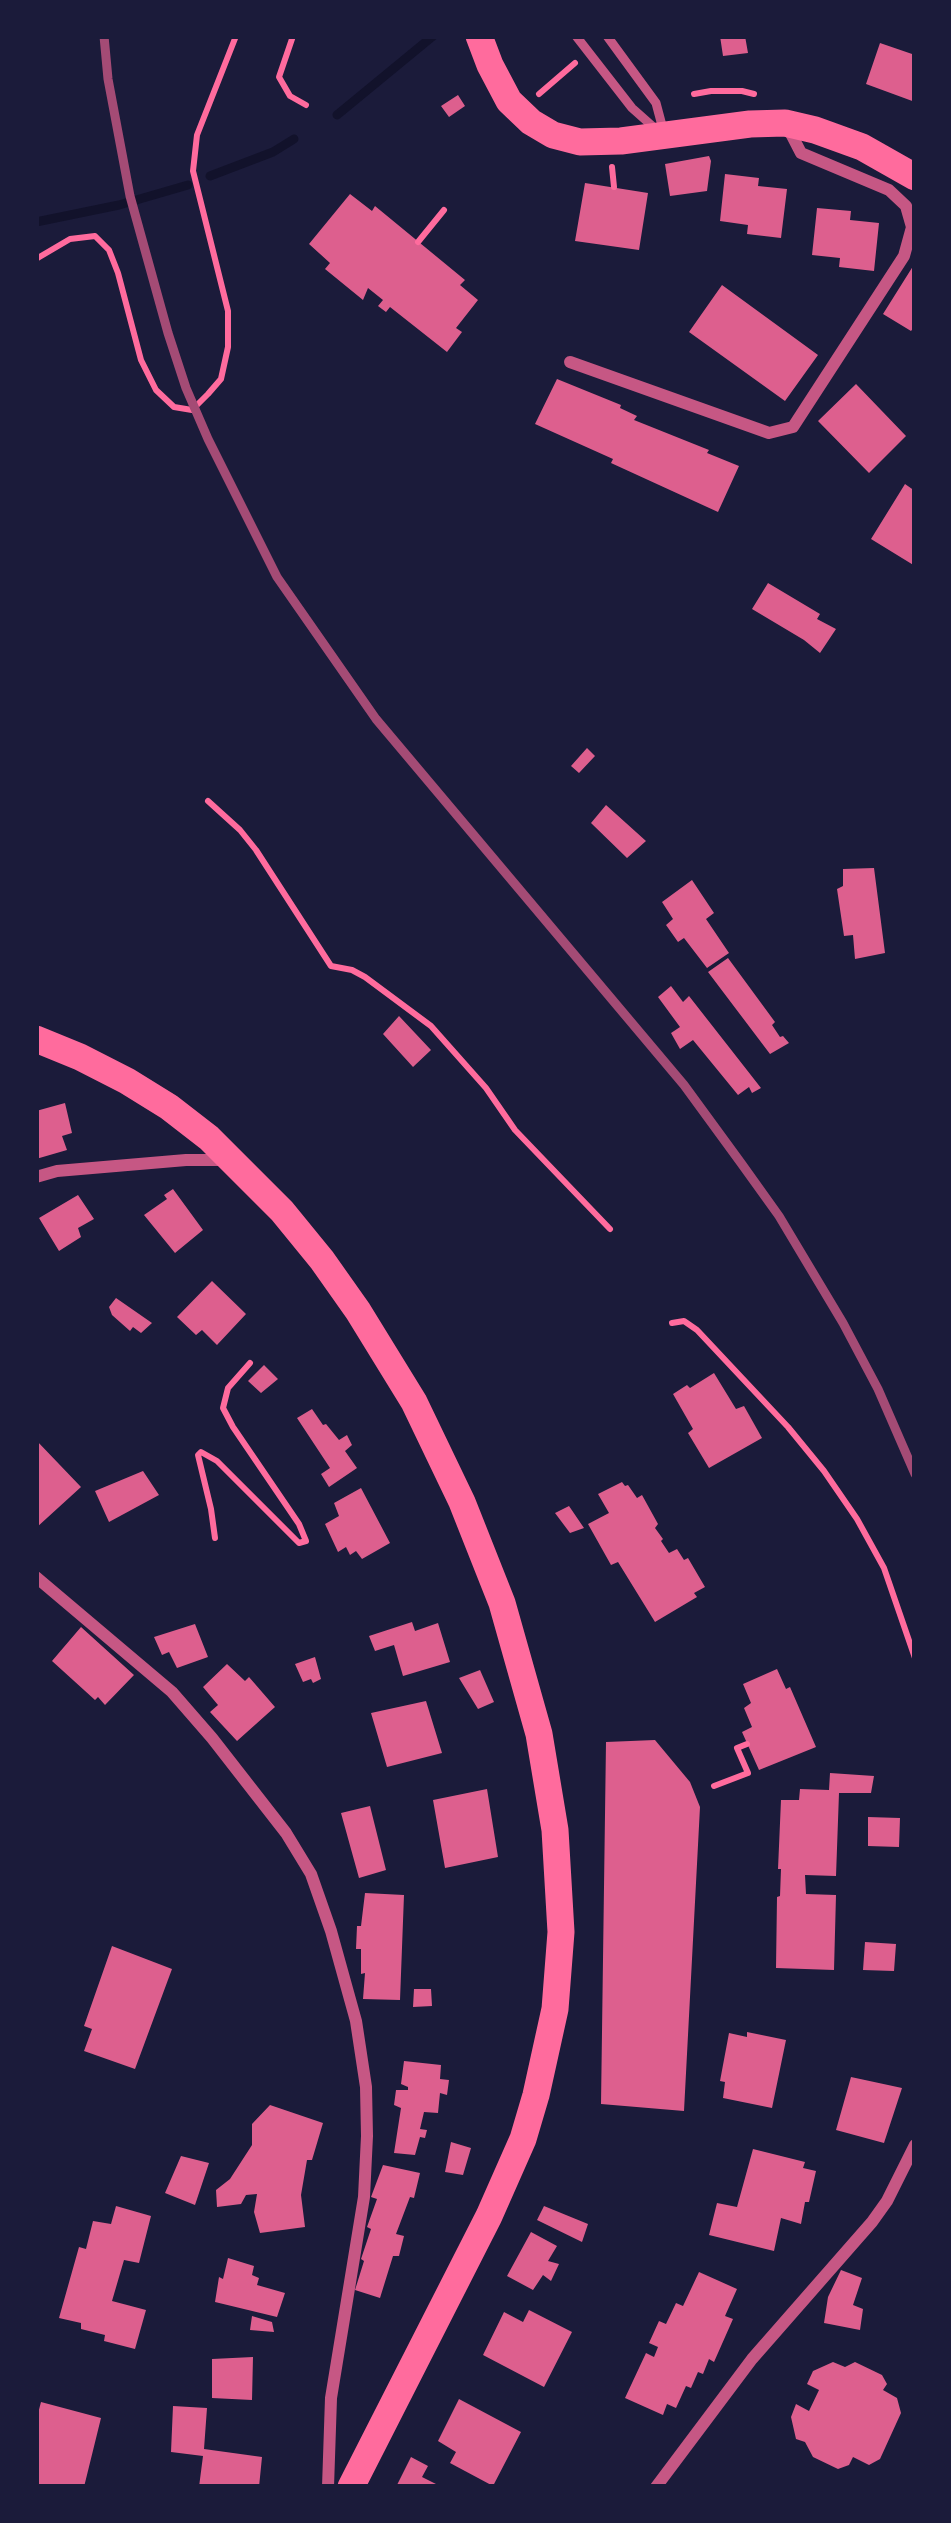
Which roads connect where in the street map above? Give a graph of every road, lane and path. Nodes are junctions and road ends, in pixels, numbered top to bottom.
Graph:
1 (236, 36) edge
2 (293, 36) edge
3 (479, 36) edge
4 (576, 36) edge
5 (607, 36) edge
6 (574, 63) dead end
7 (538, 94) dead end
8 (306, 105) dead end
9 (785, 123) junction
10 (665, 137) junction
11 (611, 160) dead end
12 (915, 177) edge
13 (614, 187) dead end
14 (445, 210) dead end
15 (418, 242) dead end
16 (36, 259) edge
17 (570, 362) dead end
18 (208, 801) dead end
19 (36, 1039) edge
20 (234, 1160) junction
21 (36, 1177) edge
22 (610, 1229) dead end
23 (671, 1323) dead end
24 (250, 1363) dead end
25 (215, 1538) dead end
26 (36, 1577) edge
27 (915, 1658) edge
28 (747, 1744) dead end
29 (714, 1786) dead end
30 (915, 2145) edge
31 (328, 2487) edge
32 (351, 2487) edge
33 (656, 2487) edge

1 - 16 path
2 - 8 path
3 - 10 main road
4 - 10 lane
5 - 10 lane
6 - 7 path
9 - 10 main road
9 - 12 main road
9 - 17 street
11 - 13 path
14 - 15 path
18 - 22 path
19 - 20 main road
20 - 21 street
20 - 32 main road
23 - 27 path
24 - 25 path
26 - 31 street
28 - 29 path
30 - 33 street

